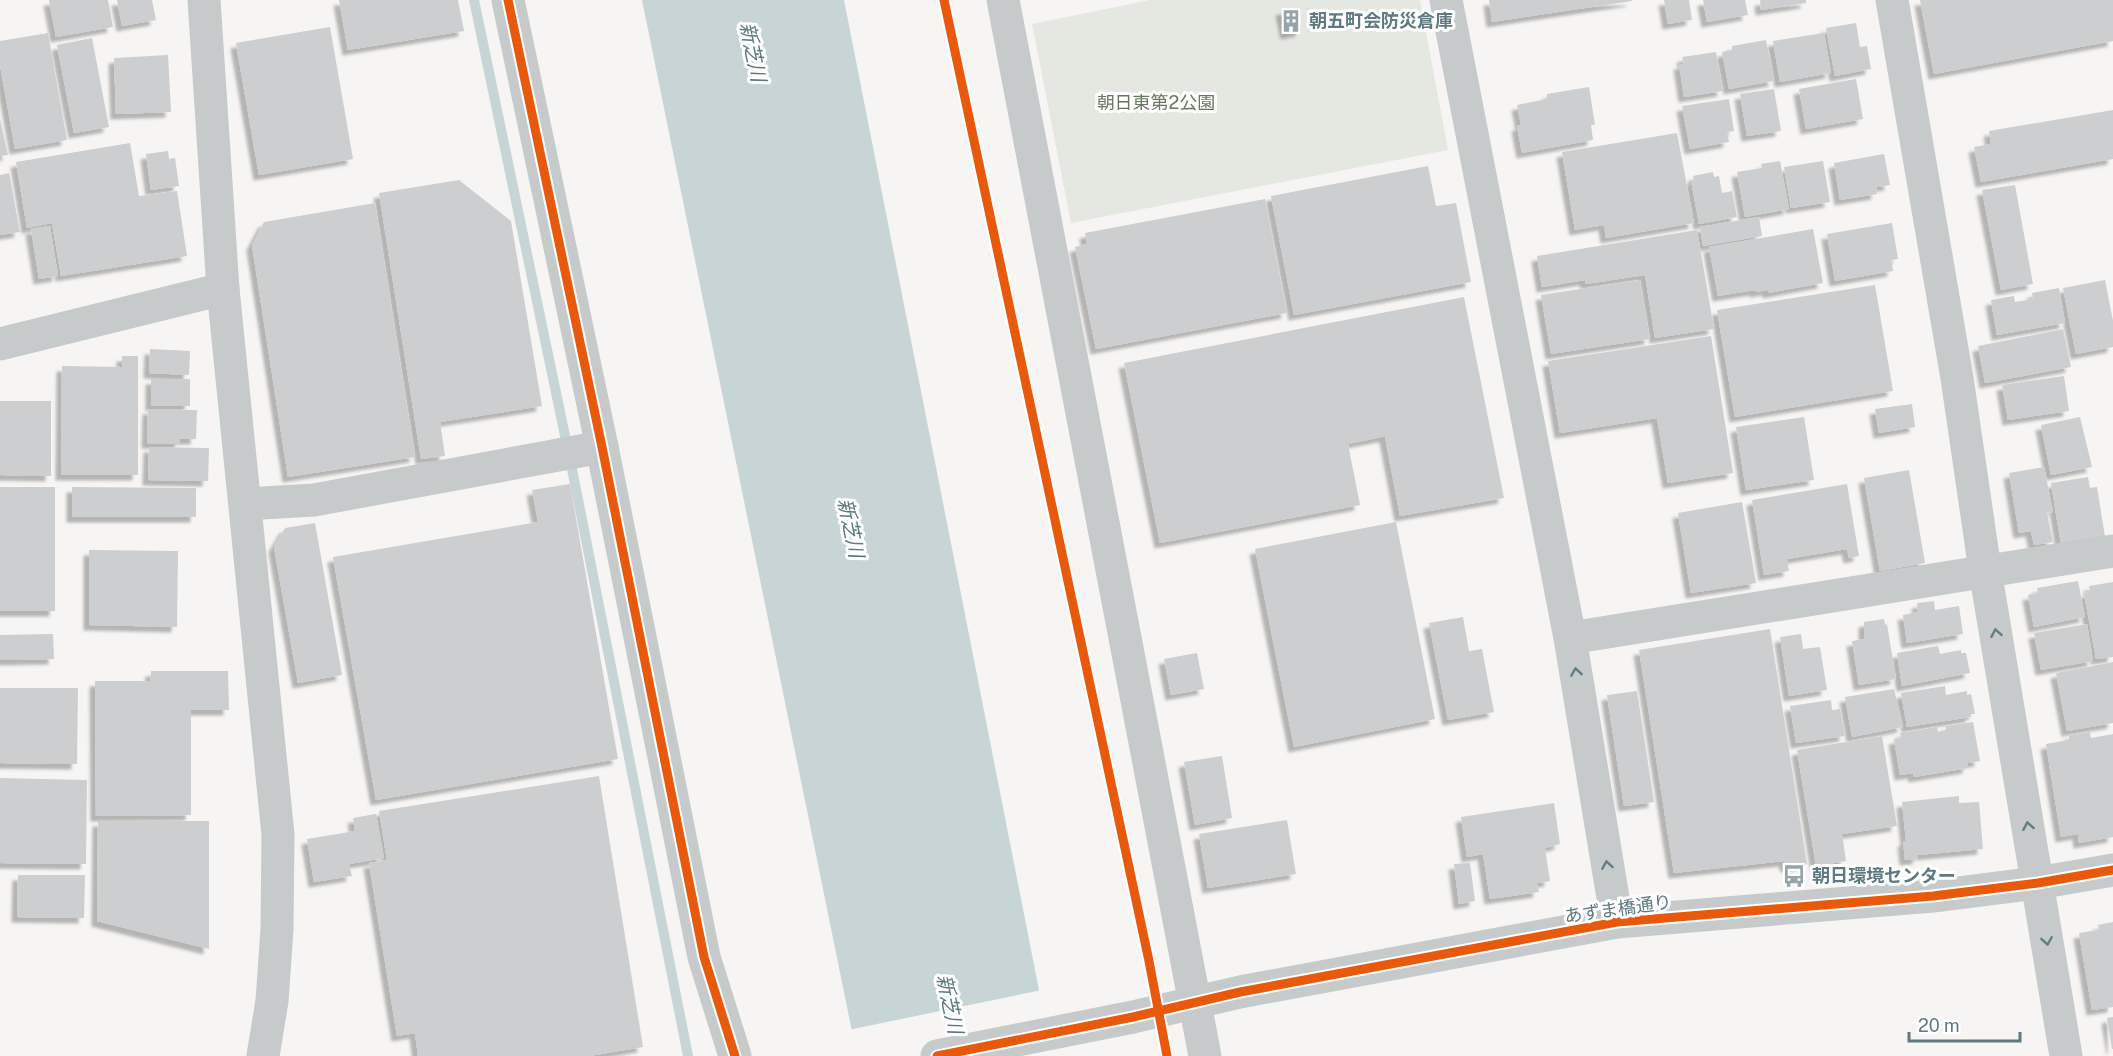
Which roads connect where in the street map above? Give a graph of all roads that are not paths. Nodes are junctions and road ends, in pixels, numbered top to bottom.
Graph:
1 (204, 0) edge
2 (508, 0) edge
3 (1003, 0) edge
4 (1446, 0) edge
5 (1892, 0) edge
6 (223, 288) junction
7 (0, 344) edge
8 (602, 447) junction
9 (245, 504) junction
10 (2113, 551) edge
11 (1985, 570) junction
12 (1570, 638) junction
13 (2113, 870) edge
14 (2038, 883) junction
15 (1617, 922) junction
16 (1194, 1003) junction
17 (263, 1056) edge
18 (735, 1056) edge
19 (938, 1056) edge
20 (1205, 1056) edge
21 (2066, 1056) edge

1 - 6 street
2 - 8 street
3 - 16 street
4 - 12 street
5 - 11 street
6 - 7 street
6 - 9 street
8 - 9 street
8 - 18 street
9 - 17 street
10 - 11 street
11 - 12 street
14 -> 11 street
15 -> 12 street
13 - 14 street, あずま橋通り
14 - 15 street, あずま橋通り
14 -> 21 street
15 - 16 street, あずま橋通り
16 - 19 street, あずま橋通り
16 - 20 street

